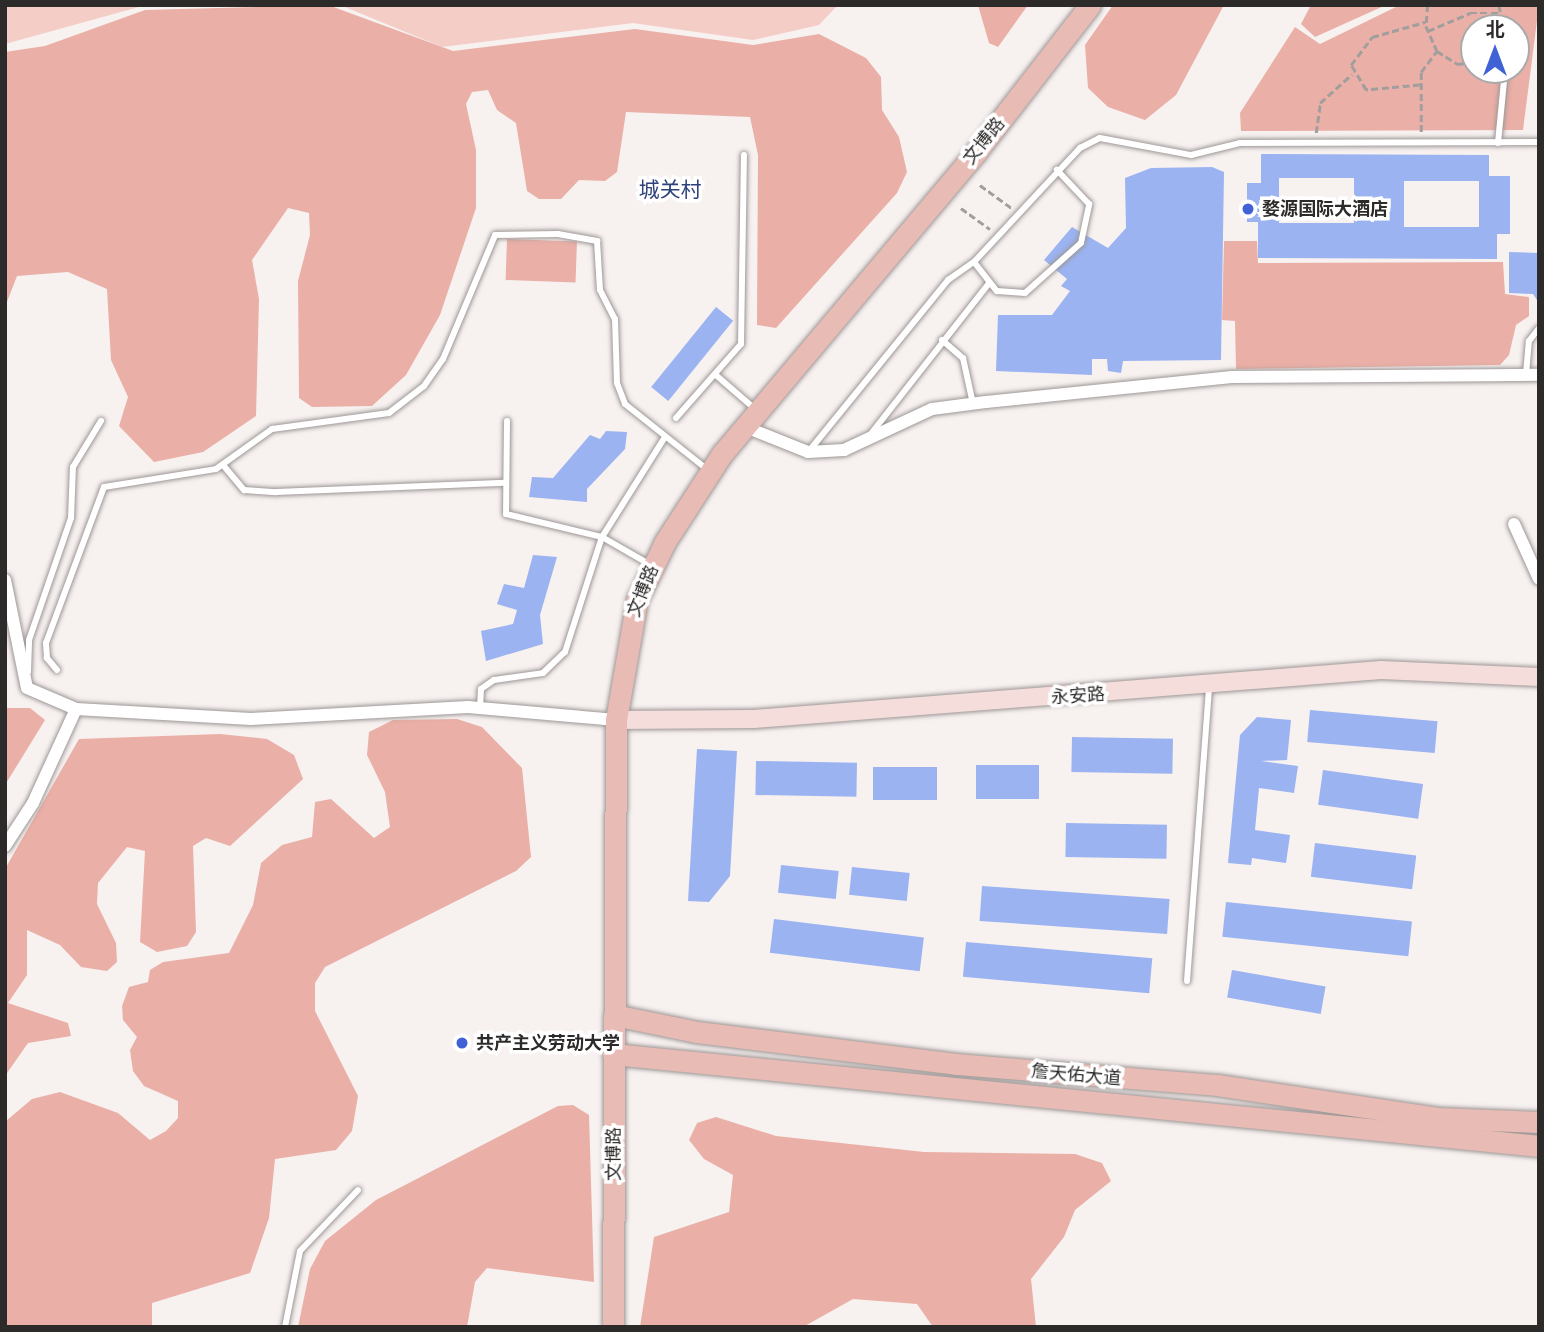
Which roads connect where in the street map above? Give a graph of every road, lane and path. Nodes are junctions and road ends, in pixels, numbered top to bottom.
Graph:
1 (1090, 5) edge
2 (1428, 5) edge
3 (1499, 5) edge
4 (1501, 13) joint
5 (1425, 22) junction
6 (1428, 31) junction
7 (1437, 51) junction
8 (1460, 64) edge
9 (1352, 74) junction
10 (1504, 84) edge
11 (1420, 85) junction
12 (1539, 142) edge
13 (1315, 143) junction
14 (1422, 143) junction
15 (1498, 143) junction
16 (744, 155) dead end
17 (1057, 170) junction
18 (980, 185) dead end
19 (961, 208) dead end
20 (1018, 212) junction
21 (999, 235) junction
22 (974, 262) junction
23 (990, 282) junction
24 (1539, 328) edge
25 (942, 340) junction
26 (1532, 375) edge
27 (717, 376) junction
28 (973, 404) junction
29 (676, 418) dead end
30 (750, 418) junction
31 (101, 421) dead end
32 (507, 421) dead end
33 (665, 437) junction
34 (867, 439) junction
35 (808, 452) junction
36 (222, 465) junction
37 (709, 471) junction
38 (505, 483) junction
39 (1514, 524) dead end
40 (602, 537) junction
41 (652, 566) junction
42 (1539, 579) edge
43 (5, 580) edge
44 (57, 670) dead end
45 (1539, 677) edge
46 (1209, 687) junction
47 (27, 688) junction
48 (480, 708) junction
49 (76, 709) junction
50 (616, 720) junction
51 (5, 846) edge
52 (1187, 981) dead end
53 (614, 1015) junction
54 (613, 1054) junction
55 (1539, 1122) edge
56 (1539, 1146) edge
57 (358, 1190) dead end
58 (285, 1327) edge
59 (613, 1327) edge

1 - 30 main road, 文博路
2 - 5 path
3 - 4 path
4 - 6 path
5 - 6 path
5 - 9 path
6 - 7 path
7 - 8 path
7 - 11 path
9 - 11 path
9 - 13 path
10 - 15 lane
11 - 14 path
12 - 15 lane
13 - 14 lane
13 - 17 lane
14 - 15 lane
16 - 27 lane
17 - 20 lane
17 - 23 lane
18 - 20 path
19 - 21 path
20 - 21 lane
21 - 22 lane
22 - 23 lane
22 - 35 lane
23 - 25 lane
24 - 26 lane
25 - 28 lane
25 - 34 lane
26 - 28 street
27 - 29 lane
27 - 30 lane
28 - 34 street
30 - 35 street
30 - 37 main road, 文博路
31 - 47 lane
32 - 38 lane
33 - 36 lane
33 - 37 lane
33 - 40 lane
34 - 35 street
36 - 38 lane
36 - 44 lane
37 - 41 main road, 文博路
38 - 40 lane
39 - 42 street
40 - 41 lane
40 - 48 lane
41 - 50 main road, 文博路
43 - 47 street
45 - 46 street, 永安路
46 - 50 street, 永安路
46 - 52 lane
47 - 49 street
48 - 49 street
48 - 50 street
49 - 51 street
50 - 53 main road, 文博路
53 - 54 main road, 文博路
53 - 55 main road, 詹天佑大道
54 - 56 main road, 詹天佑大道
54 - 59 main road, 文博路
57 - 58 lane

